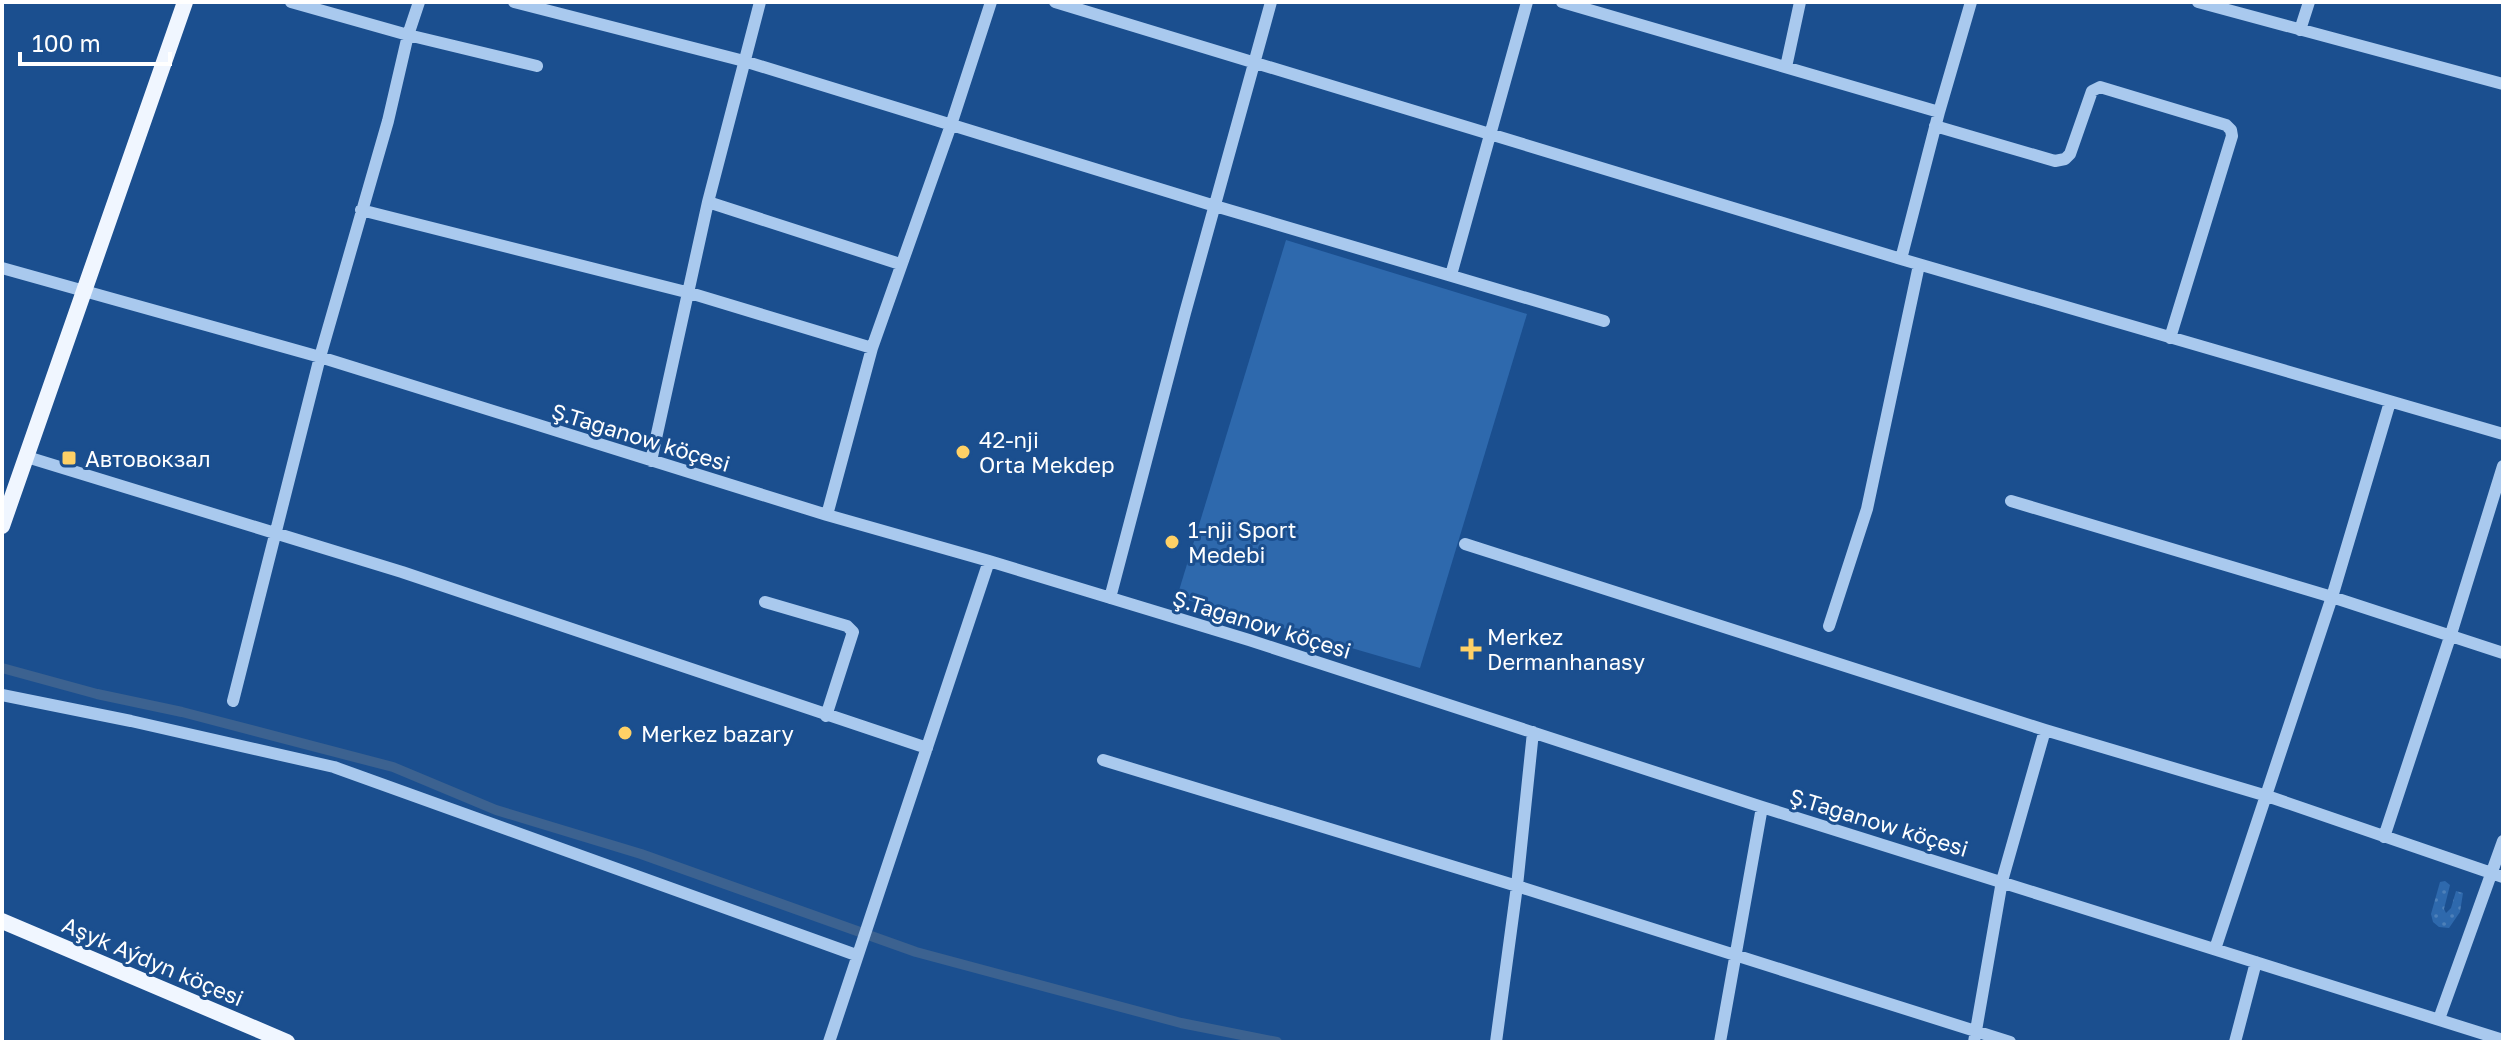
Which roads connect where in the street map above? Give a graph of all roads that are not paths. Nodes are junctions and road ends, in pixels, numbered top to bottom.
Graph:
1 (185, 2) edge
2 (291, 2) edge
3 (419, 2) edge
4 (514, 2) edge
5 (760, 2) edge
6 (991, 2) edge
7 (1055, 2) edge
8 (1271, 2) edge
9 (1527, 2) edge
10 (1562, 2) edge
11 (1800, 2) edge
12 (1971, 2) edge
13 (2198, 2) edge
14 (2309, 2) edge
15 (2300, 30) junction
16 (408, 35) junction
17 (744, 61) junction
18 (1253, 64) junction
19 (537, 66) dead end
20 (1786, 67) junction
21 (2503, 84) edge
22 (1939, 112) junction
23 (951, 125) junction
24 (1935, 126) junction
25 (1491, 135) junction
26 (708, 202) junction
27 (1215, 206) junction
28 (361, 210) junction
29 (1901, 259) junction
30 (900, 264) junction
31 (1919, 265) junction
32 (2, 268) edge
33 (1451, 275) junction
34 (84, 290) junction
35 (690, 293) junction
36 (1604, 321) dead end
37 (2170, 338) junction
38 (872, 348) junction
39 (320, 357) junction
40 (2390, 402) junction
41 (2503, 434) edge
42 (27, 457) junction
43 (651, 461) junction
44 (2503, 466) edge
45 (2011, 501) dead end
46 (827, 515) junction
47 (4, 517) edge
48 (276, 533) junction
49 (1465, 544) dead end
50 (989, 561) junction
51 (2332, 597) junction
52 (1110, 598) junction
53 (765, 602) dead end
54 (1829, 626) dead end
55 (2451, 634) junction
56 (2503, 653) edge
57 (2, 695) edge
58 (233, 701) dead end
59 (826, 716) junction
60 (2045, 730) junction
61 (1533, 732) junction
62 (927, 748) junction
63 (1103, 760) dead end
64 (2267, 796) junction
65 (1762, 807) junction
66 (2384, 837) junction
67 (2503, 841) edge
68 (2497, 875) edge
69 (2002, 881) junction
70 (1517, 886) junction
71 (2, 921) edge
72 (2215, 949) junction
73 (857, 953) junction
74 (1735, 956) junction
75 (2256, 962) junction
76 (2439, 1019) junction
77 (1975, 1037) edge
78 (2503, 1040) edge
79 (287, 1042) edge
80 (829, 1042) edge
81 (1496, 1042) edge
82 (1720, 1042) edge
83 (2010, 1042) edge
84 (2235, 1042) edge

1 - 34 main road
2 - 16 street
3 - 16 street
4 - 17 street
5 - 17 street
6 - 23 street
7 - 18 street
8 - 18 street
9 - 25 street
10 - 20 street
11 - 20 street
12 - 22 street
13 - 15 street
14 - 15 street
15 - 21 street
16 - 19 street
16 - 28 street
17 - 23 street
17 - 26 street
18 - 25 street
18 - 27 street
20 - 22 street
22 - 24 street
23 - 27 street
23 - 30 street
24 - 29 street
24 - 37 street
25 - 29 street
25 - 33 street
26 - 30 street
26 - 35 street
27 - 33 street
27 - 52 street
28 - 35 street
28 - 39 street
29 - 31 street
30 - 38 street
31 - 37 street
31 - 54 street
32 - 34 street, Ş.Taganow köçesi
33 - 36 street
34 - 39 street, Ş.Taganow köçesi
34 - 42 main road
35 - 38 street
35 - 43 street
37 - 40 street
38 - 46 street
39 - 43 street, Ş.Taganow köçesi
39 - 48 street
40 - 41 street
40 - 51 street
42 - 47 main road
42 - 48 street
43 - 46 street, Ş.Taganow köçesi
44 - 55 street
45 - 51 street
46 - 50 street, Ş.Taganow köçesi
48 - 58 street
48 - 59 street
49 - 60 street
50 - 52 street, Ş.Taganow köçesi
50 - 62 street
51 - 55 street
51 - 64 street
52 - 61 street, Ş.Taganow köçesi
53 - 59 street
55 - 56 street
55 - 66 street
57 - 73 street
59 - 62 street
60 - 64 street
60 - 69 street
61 - 65 street, Ş.Taganow köçesi
61 - 70 street
62 - 73 street
63 - 70 street
64 - 66 street
64 - 72 street
65 - 69 street, Ş.Taganow köçesi
65 - 74 street
66 - 68 street
67 - 68 street
68 - 76 street
69 - 72 street, Ş.Taganow köçesi
69 - 77 street
70 - 74 street
70 - 81 street
71 - 79 main road, Aşyk Aýdyn köçesi
72 - 75 street, Ş.Taganow köçesi
73 - 80 street
74 - 77 street
74 - 82 street
75 - 76 street, Ş.Taganow köçesi
75 - 84 street
76 - 78 street, Ş.Taganow köçesi
77 - 83 street

